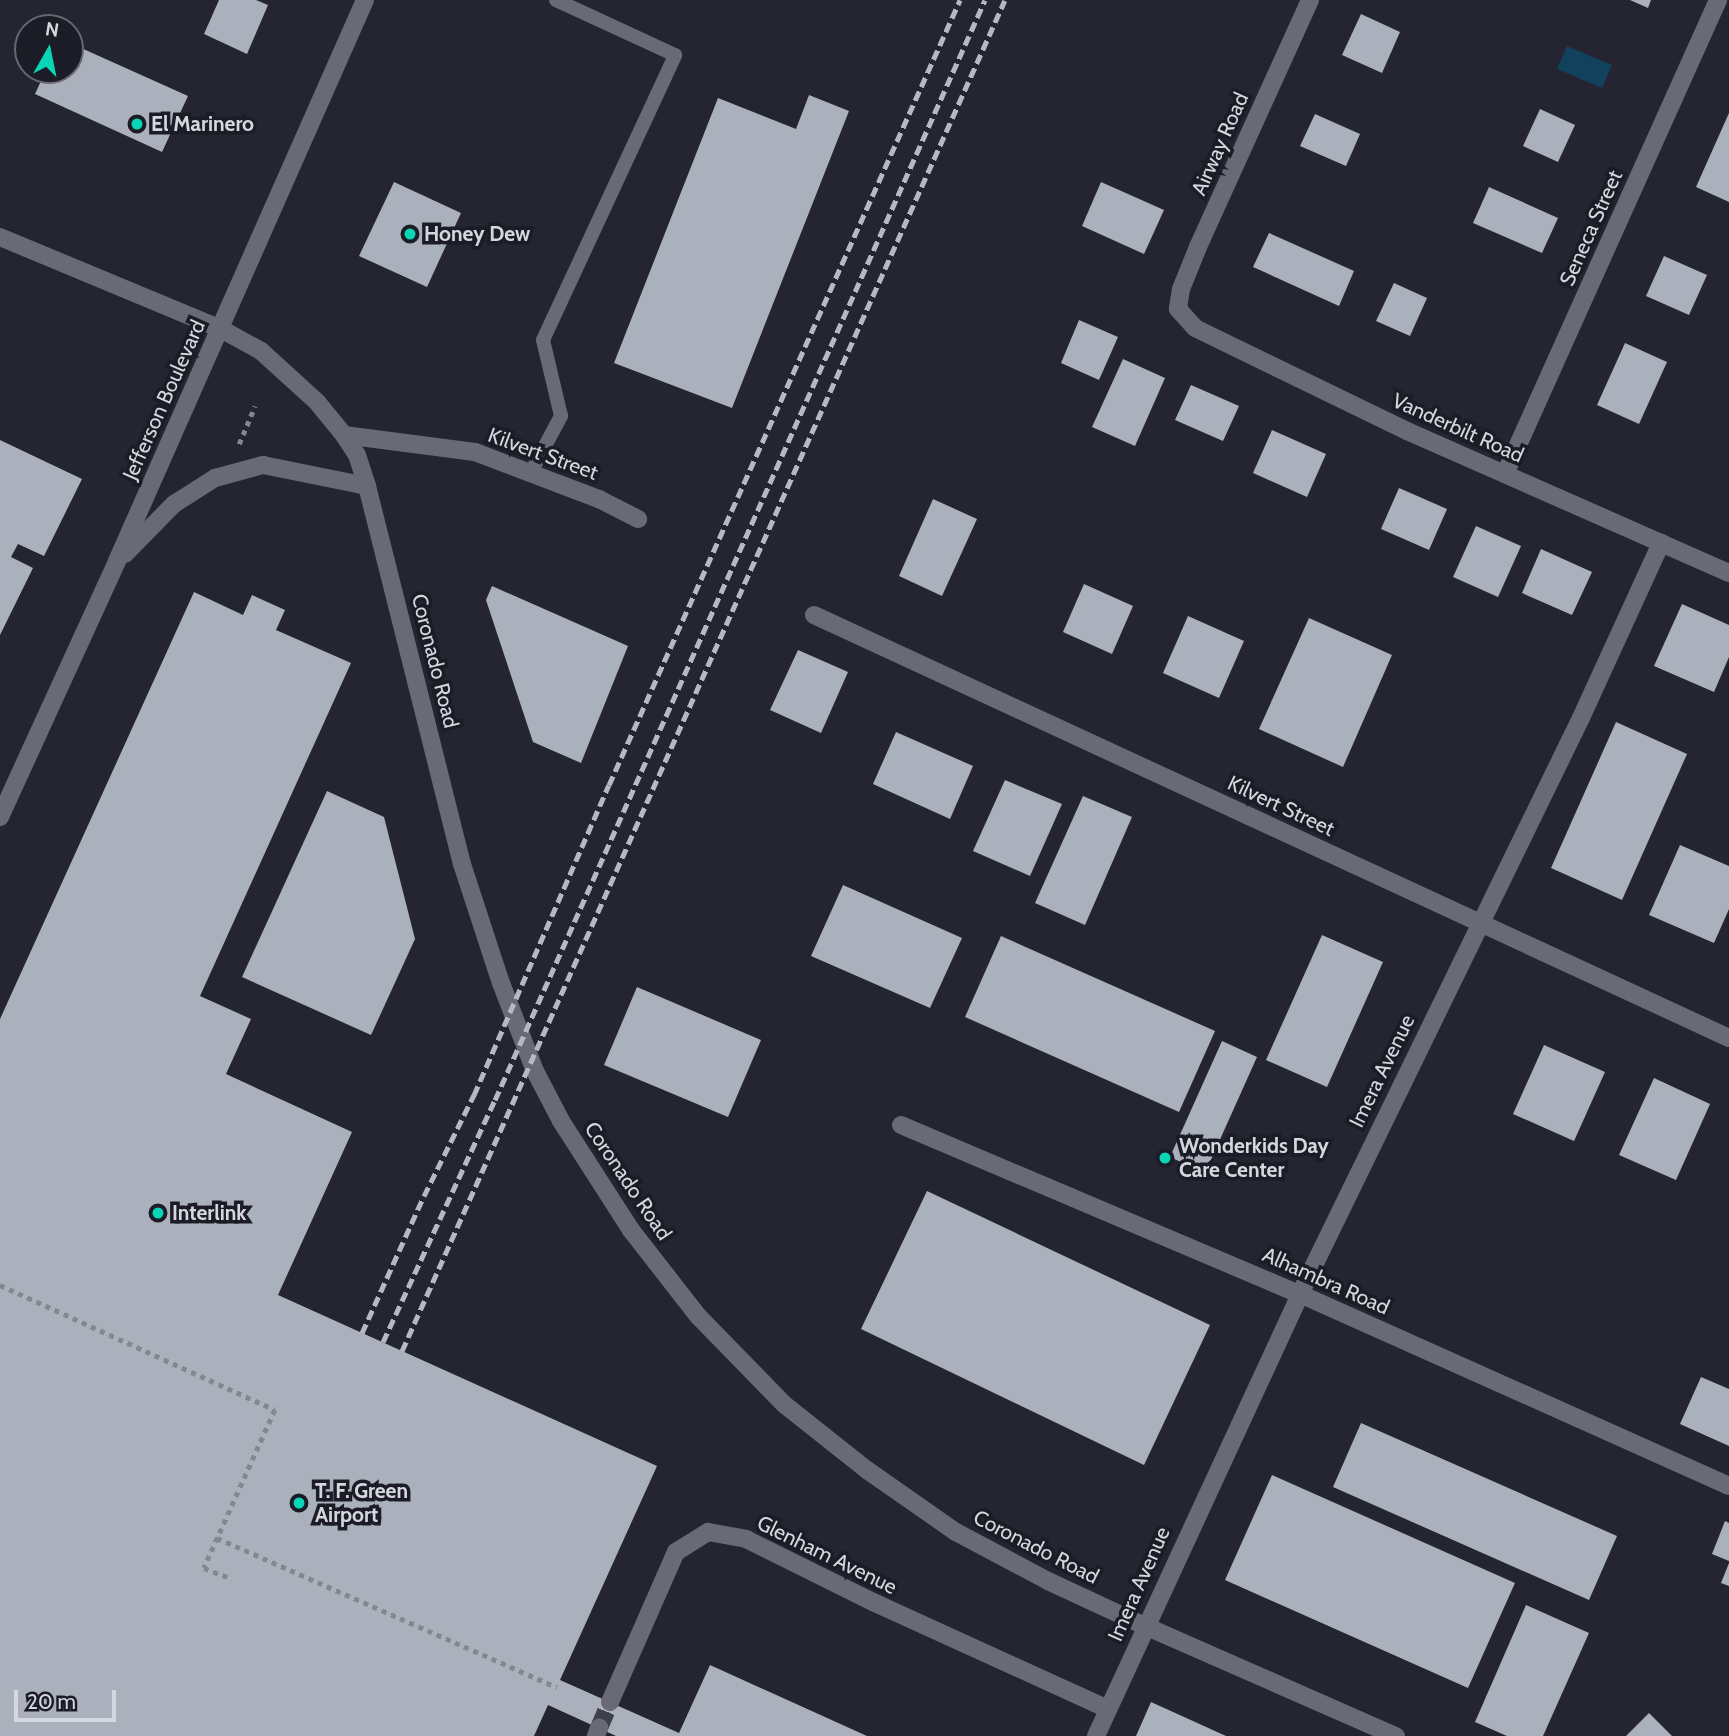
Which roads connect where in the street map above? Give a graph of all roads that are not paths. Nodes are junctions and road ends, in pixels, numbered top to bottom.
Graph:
1 (365, 0) edge
2 (556, 0) edge
3 (1310, 0) edge
4 (1718, 0) edge
5 (0, 237) edge
6 (1178, 309) joint
7 (221, 329) junction
8 (344, 435) junction
9 (531, 472) junction
10 (1505, 474) junction
11 (367, 486) junction
12 (638, 519) dead end
13 (1661, 543) junction
14 (117, 561) junction
15 (1729, 573) edge
16 (814, 615) dead end
17 (0, 817) edge
18 (1478, 923) junction
19 (1729, 1038) edge
20 (901, 1125) dead end
21 (1300, 1294) junction
22 (1729, 1486) edge
23 (1145, 1626) junction
24 (610, 1702) tunnel mouth
25 (1108, 1709) junction
26 (1096, 1736) edge
27 (1396, 1736) edge

1 - 7 street, Jefferson Boulevard
2 - 9 lane
3 - 6 street, Airway Road
4 - 10 street, Seneca Street
5 - 7 street
6 - 10 street, Vanderbilt Road
7 - 8 street, Coronado Road
7 - 14 street, Jefferson Boulevard
8 - 9 street, Kilvert Street
8 - 11 street, Coronado Road
9 - 12 street, Kilvert Street
10 - 13 street, Vanderbilt Road
11 - 14 street
11 - 23 street, Coronado Road
13 - 15 street, Vanderbilt Road
13 - 18 street, Imera Avenue
14 - 17 street, Jefferson Boulevard
16 - 18 street, Kilvert Street
18 - 19 street, Kilvert Street
18 - 21 street, Imera Avenue
20 - 21 street, Alhambra Road
21 - 22 street, Alhambra Road
21 - 23 street, Imera Avenue
23 - 25 street, Imera Avenue
23 - 27 street, Coronado Road
24 - 25 street, Glenham Avenue
25 - 26 street, Imera Avenue

